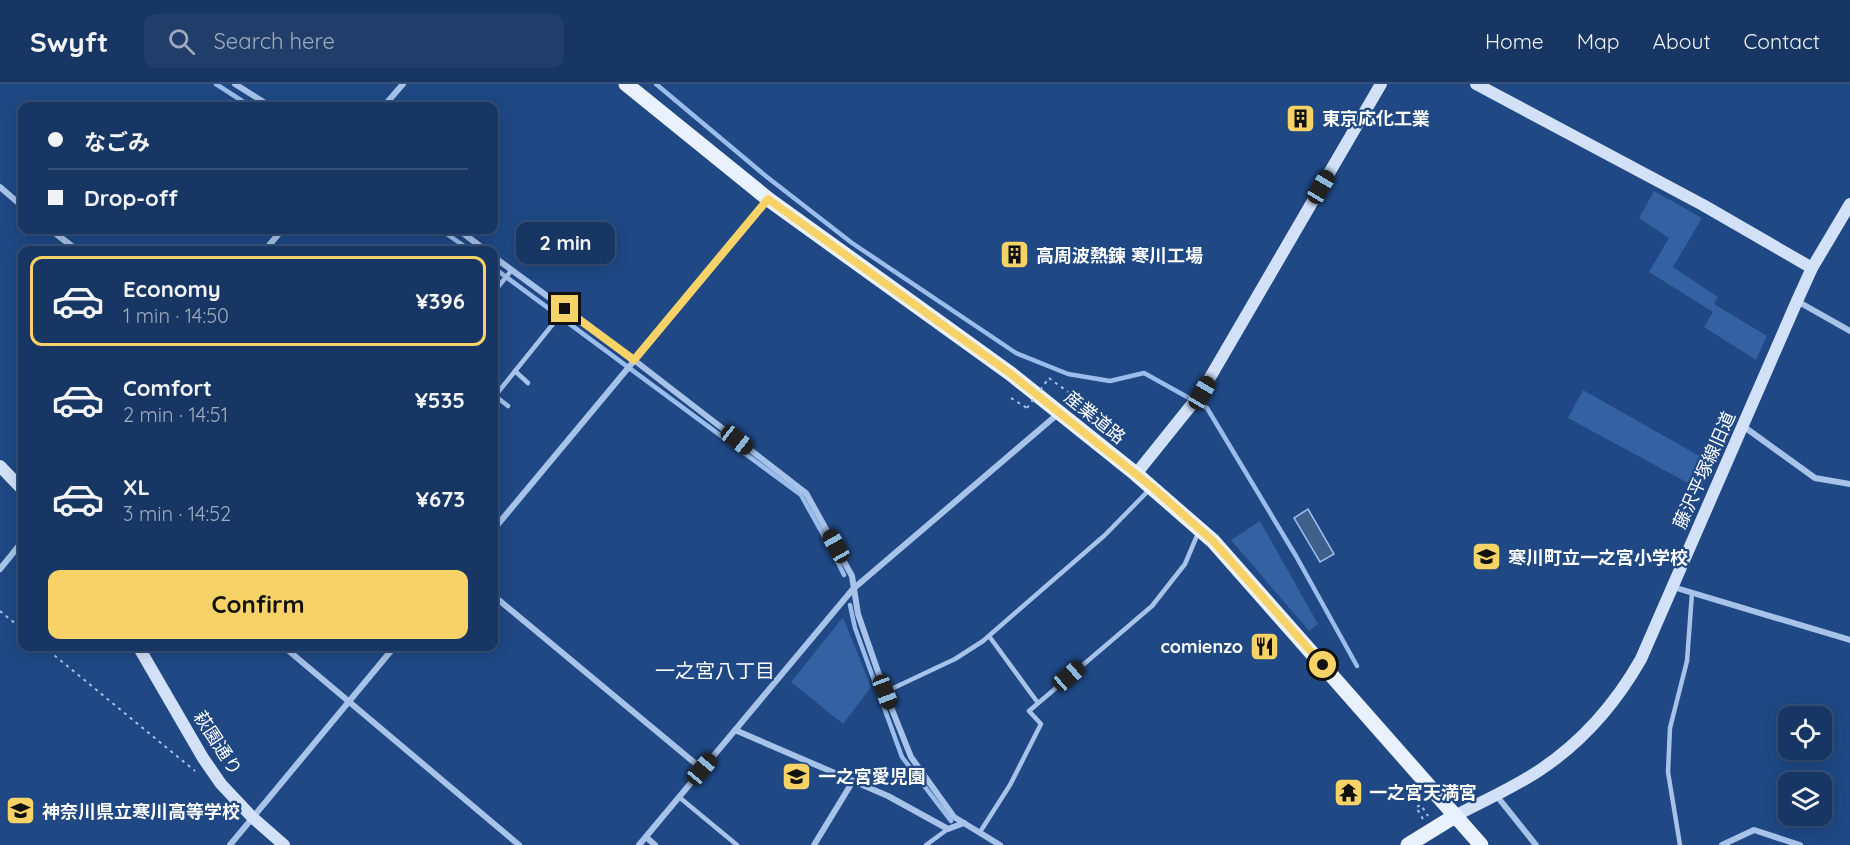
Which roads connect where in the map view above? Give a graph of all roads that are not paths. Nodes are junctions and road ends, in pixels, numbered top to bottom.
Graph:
1 (235, 84) edge
2 (403, 84) edge
3 (626, 84) edge
4 (1381, 84) edge
5 (1476, 84) edge
6 (261, 102) edge
7 (387, 102) edge
8 (0, 187) edge
9 (768, 199) junction
10 (18, 203) edge
11 (1850, 204) edge
12 (56, 234) edge
13 (279, 234) edge
14 (464, 234) edge
15 (71, 246) edge
16 (268, 246) edge
17 (478, 246) edge
18 (498, 260) edge
19 (1812, 268) junction
20 (511, 271) junction
21 (498, 287) edge
22 (1797, 301) junction
23 (565, 309) junction
24 (1850, 331) edge
25 (633, 362) junction
26 (515, 371) junction
27 (528, 383) dead end
28 (498, 390) edge
29 (498, 398) edge
30 (508, 406) dead end
31 (1059, 413) junction
32 (1743, 426) junction
33 (0, 466) edge
34 (1136, 474) junction
35 (1850, 484) edge
36 (18, 485) edge
37 (1152, 487) junction
38 (498, 524) edge
39 (1200, 529) junction
40 (18, 547) edge
41 (0, 569) edge
42 (1672, 587) junction
43 (853, 589) junction
44 (1692, 593) junction
45 (498, 599) edge
46 (989, 636) junction
47 (1850, 640) edge
48 (141, 651) edge
49 (289, 651) edge
50 (391, 651) edge
51 (885, 692) junction
52 (350, 701) junction
53 (1038, 703) junction
54 (735, 730) junction
55 (702, 769) junction
56 (853, 780) junction
57 (1496, 794) junction
58 (679, 797) junction
59 (1455, 816) junction
60 (252, 817) junction
61 (960, 824) junction
62 (949, 828) junction
63 (980, 832) junction
64 (646, 837) junction
65 (230, 845) edge
66 (284, 845) edge
67 (519, 845) edge
68 (639, 845) edge
69 (655, 845) edge
70 (736, 845) edge
71 (814, 845) edge
72 (926, 845) edge
73 (1000, 845) edge
74 (1408, 845) edge
75 (1481, 845) edge
76 (1536, 845) edge
77 (1680, 845) edge
78 (1722, 845) edge
79 (1800, 845) edge

1 - 6 street
2 - 7 street
3 - 9 main road, 産業道路
4 - 34 street
5 - 19 street
8 - 10 street
9 - 25 street
9 - 31 main road, 産業道路
11 - 19 street, 藤沢平塚線旧道
12 - 15 street
13 - 16 street
14 - 17 street
18 - 20 street
19 - 22 street, 藤沢平塚線旧道
20 - 21 lane
20 - 23 street
22 - 24 street
22 - 32 street, 藤沢平塚線旧道
23 - 25 street
23 - 26 lane
25 - 38 street
25 - 43 street
26 - 27 lane
26 - 28 lane
29 - 30 lane
31 - 34 main road, 産業道路
31 - 43 street
32 - 35 street
32 - 42 street, 藤沢平塚線旧道
33 - 36 street
34 - 37 main road, 産業道路
37 - 39 main road, 産業道路
37 - 46 lane
39 - 53 lane
39 - 59 main road, 産業道路
40 - 41 street
42 - 44 street
42 - 57 street, 藤沢平塚線旧道
43 - 51 street
43 - 54 street
44 - 47 street
44 - 77 lane
45 - 55 street
46 - 51 lane
46 - 53 lane
48 - 60 street, 萩園通り
49 - 52 street
50 - 52 street
51 - 61 street
52 - 60 street
52 - 67 street
53 - 63 lane
54 - 55 street
54 - 56 street
55 - 58 street
56 - 62 street
56 - 71 street
57 - 59 street, 藤沢平塚線旧道
57 - 76 street
58 - 64 street
58 - 70 lane
59 - 74 main road
59 - 75 main road, 産業道路
60 - 65 street
60 - 66 street, 萩園通り
61 - 62 street
61 - 63 street
62 - 72 lane
63 - 73 street
64 - 68 street
64 - 69 street
78 - 79 street

